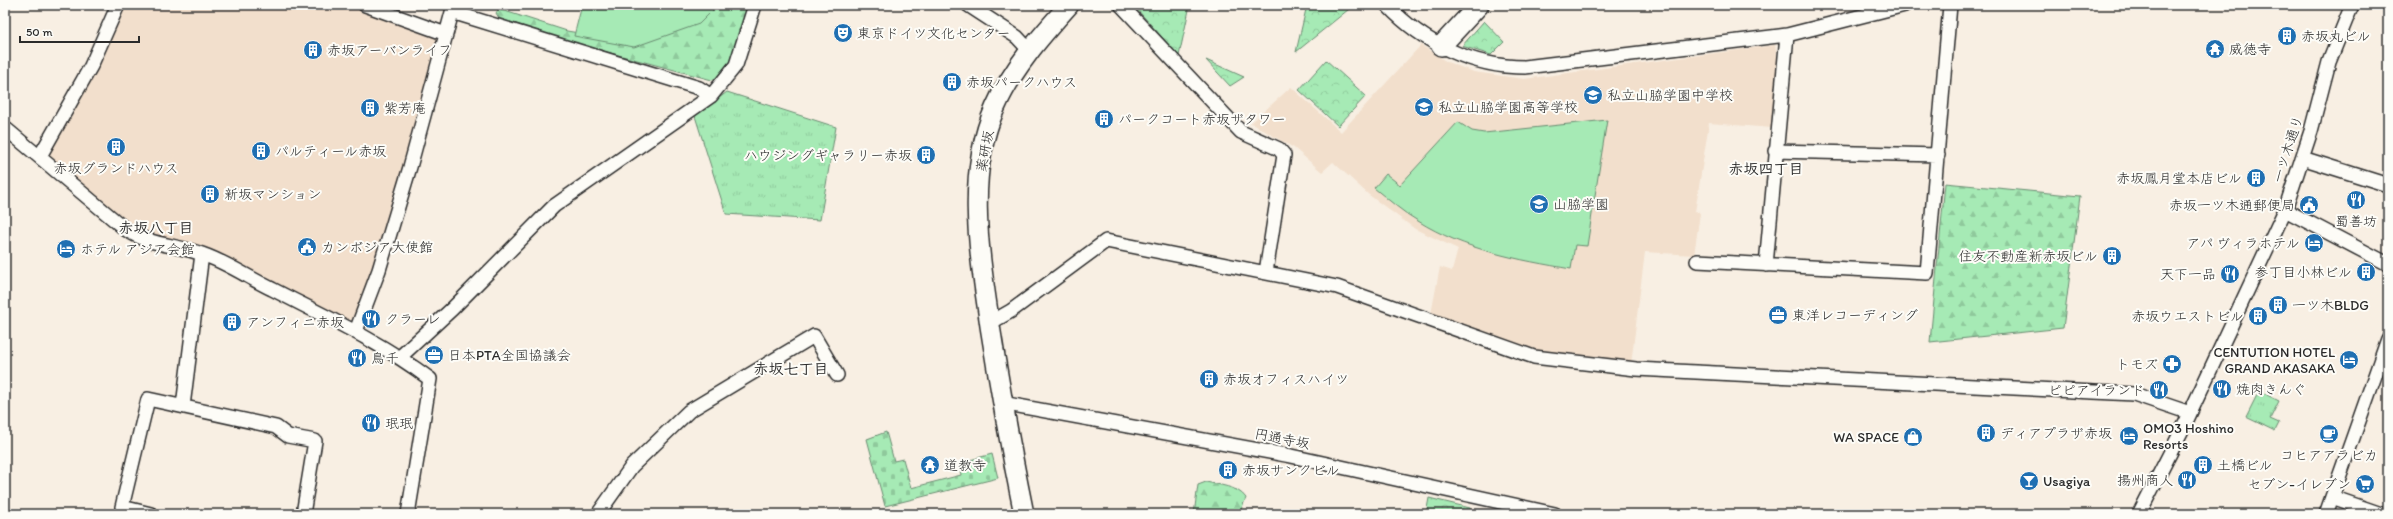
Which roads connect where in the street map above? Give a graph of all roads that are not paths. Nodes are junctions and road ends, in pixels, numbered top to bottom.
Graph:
1 (118, 5) edge
2 (365, 5) edge
3 (755, 5) edge
4 (968, 5) edge
5 (1069, 5) edge
6 (1122, 5) edge
7 (1386, 5) edge
8 (1480, 5) edge
9 (1905, 5) edge
10 (1950, 5) edge
11 (2352, 5) edge
12 (453, 9) edge
13 (446, 34) junction
14 (1787, 35) junction
15 (1441, 46) junction
16 (1030, 51) junction
17 (711, 96) junction
18 (5, 128) edge
19 (1775, 151) junction
20 (1938, 155) junction
21 (40, 156) junction
22 (2302, 158) junction
23 (2388, 185) edge
24 (2285, 210) junction
25 (202, 254) junction
26 (1697, 261) dead end
27 (2388, 264) edge
28 (1766, 265) junction
29 (1266, 272) junction
30 (990, 323) junction
31 (356, 331) junction
32 (2388, 339) edge
33 (400, 356) junction
34 (837, 375) dead end
35 (1002, 403) junction
36 (183, 406) junction
37 (2190, 413) junction
38 (2332, 497) junction
39 (151, 514) edge
40 (303, 514) edge
41 (408, 514) edge
42 (598, 514) edge
43 (1024, 514) edge
44 (1555, 514) edge
45 (2139, 514) edge
46 (2326, 514) edge
47 (2381, 514) edge

1 - 21 street
2 - 13 street
3 - 17 street
4 - 16 street
5 - 16 street, 薬研坂
6 - 29 street
7 - 15 street
8 - 15 street
9 - 14 street
10 - 20 street
11 - 22 street, 一ツ木通り
12 - 13 street
12 - 17 street
13 - 31 street
14 - 15 street
14 - 19 street
16 - 30 street, 薬研坂
17 - 33 street
18 - 21 street
19 - 20 street
19 - 28 street
20 - 28 street
21 - 25 street
22 - 23 street
22 - 24 street, 一ツ木通り
24 - 27 street
24 - 37 street, 一ツ木通り
25 - 31 street
25 - 36 street
26 - 28 street
29 - 30 street
29 - 37 street
30 - 35 street, 薬研坂
31 - 33 street
32 - 38 street
33 - 41 street
34 - 42 street
35 - 43 street, 薬研坂
35 - 44 street, 円通寺坂
36 - 39 street
36 - 40 street
37 - 45 street, 一ツ木通り
38 - 46 street
38 - 47 street

